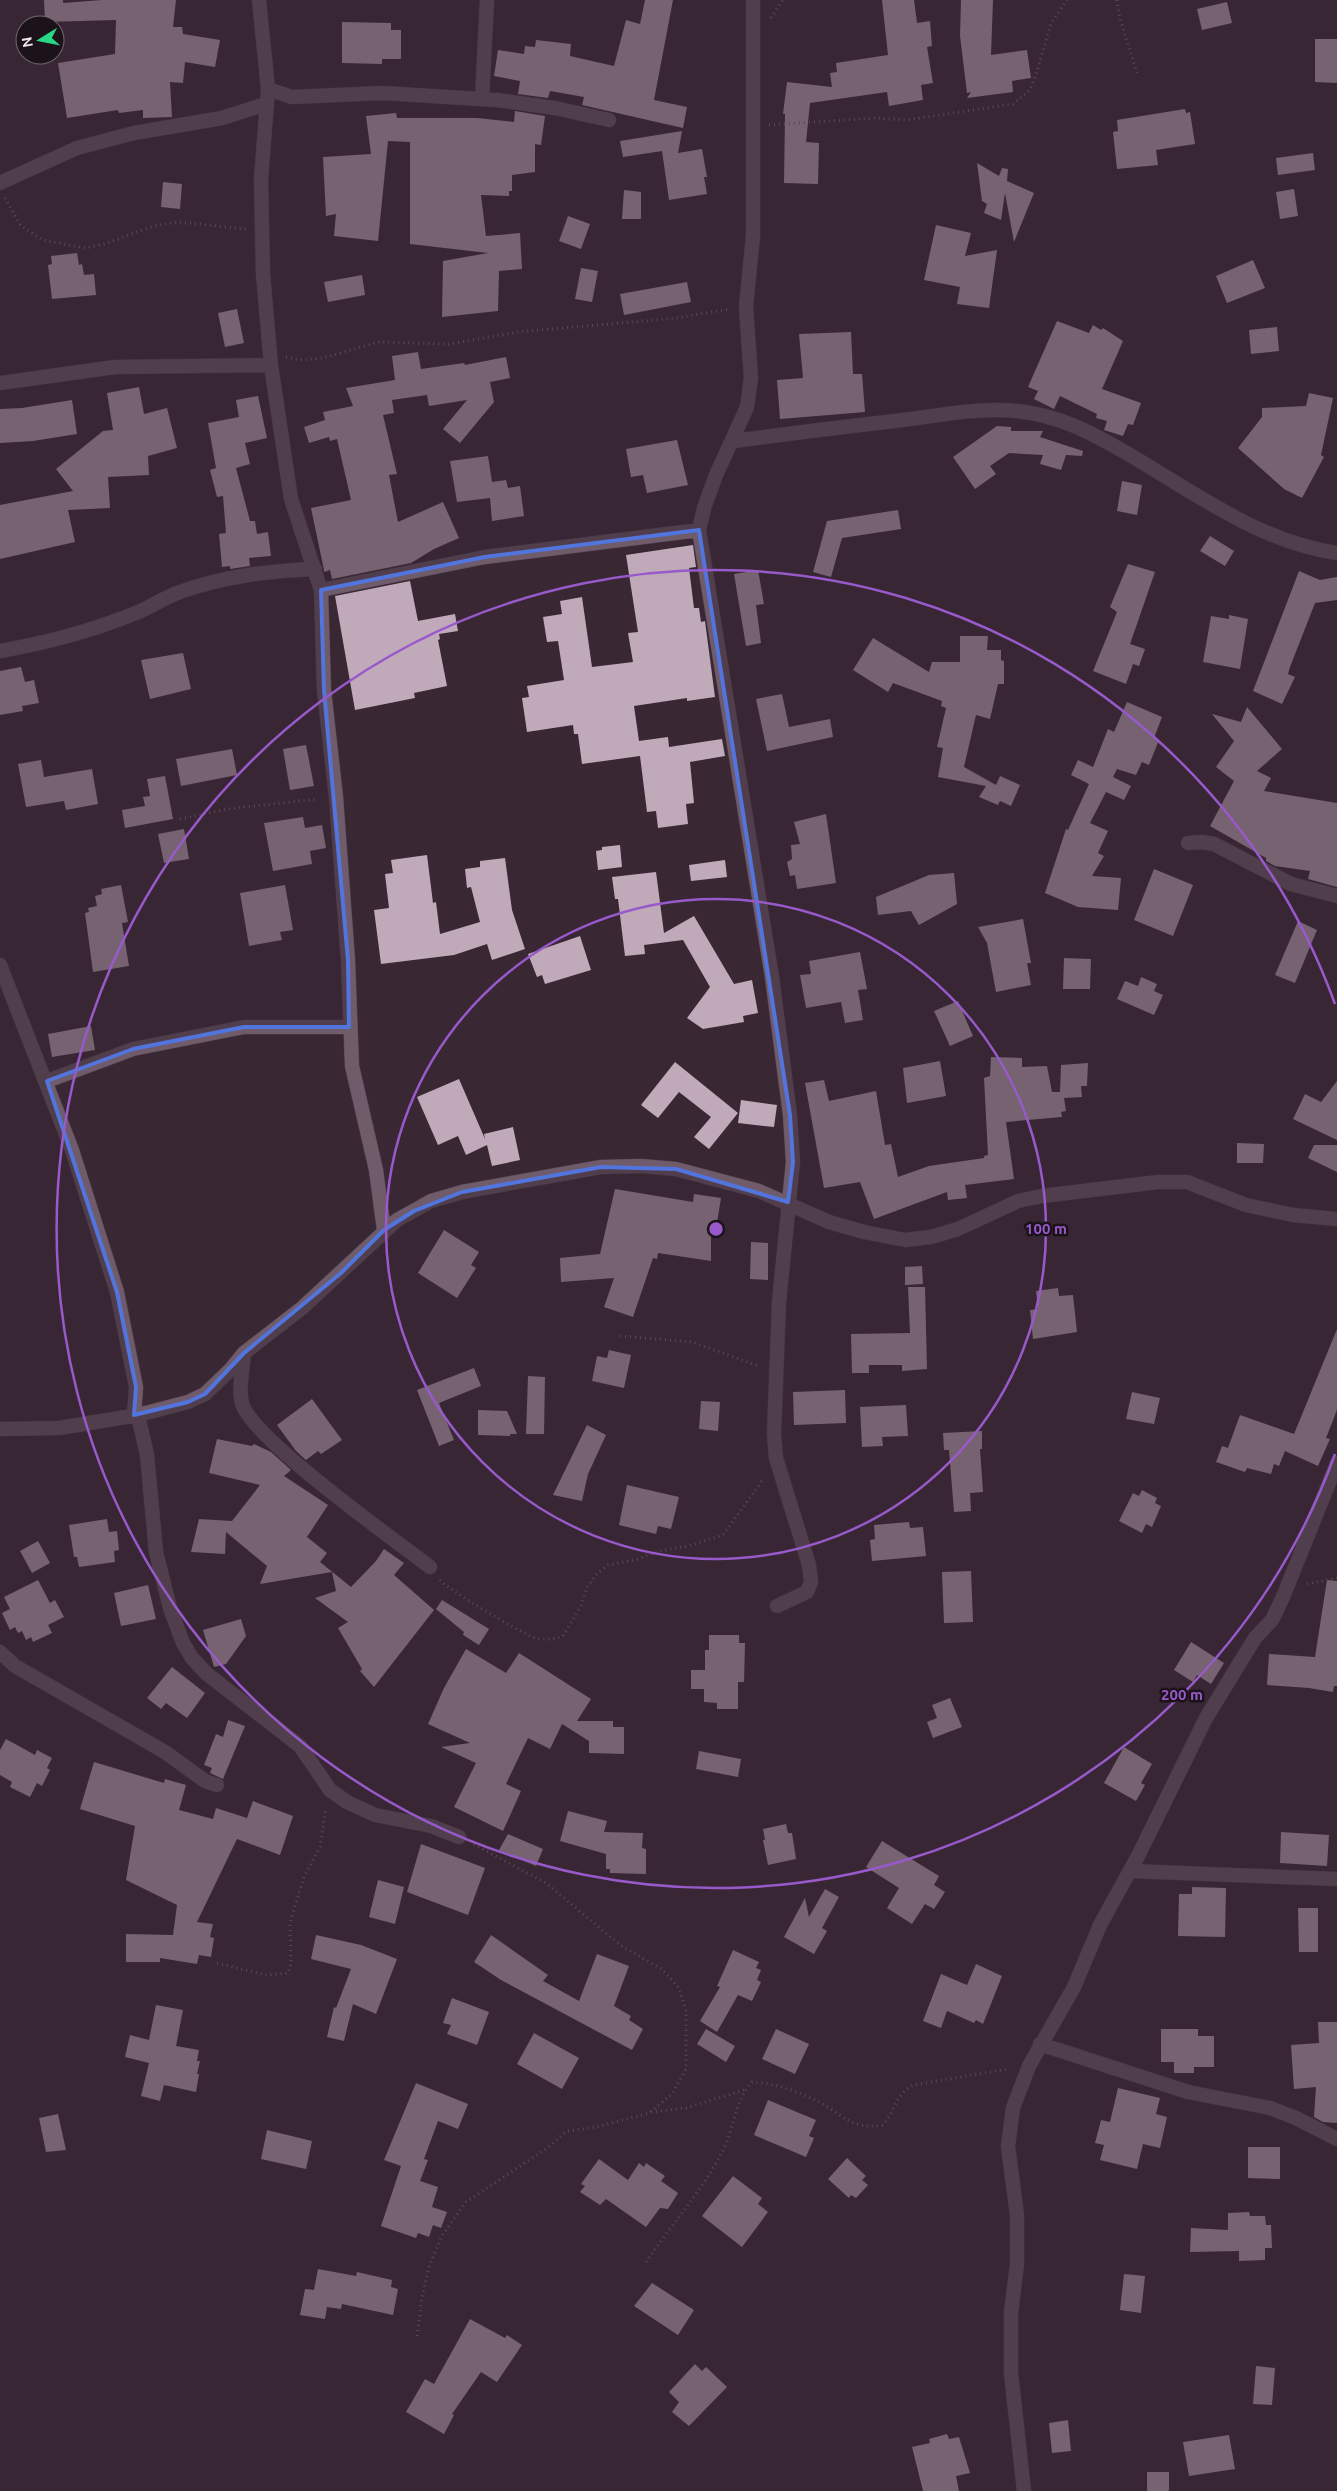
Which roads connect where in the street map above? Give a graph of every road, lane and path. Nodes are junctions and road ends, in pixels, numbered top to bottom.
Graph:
1 (259, 0) edge
2 (488, 0) edge
3 (754, 0) edge
4 (1067, 0) edge
5 (1117, 0) edge
6 (1138, 73) dead end
7 (268, 89) junction
8 (482, 99) junction
9 (266, 104) junction
10 (609, 120) dead end
11 (754, 126) junction
12 (1, 188) edge
13 (262, 232) junction
14 (746, 307) junction
15 (271, 359) junction
16 (0, 383) edge
17 (734, 441) junction
18 (699, 530) junction
19 (1337, 553) edge
20 (315, 569) junction
21 (321, 590) junction
22 (0, 651) edge
23 (336, 797) junction
24 (180, 818) dead end
25 (1188, 843) dead end
26 (1337, 896) edge
27 (0, 965) edge
28 (349, 1027) junction
29 (47, 1081) junction
30 (788, 1202) junction
31 (1337, 1219) edge
32 (384, 1230) junction
33 (620, 1336) dead end
34 (244, 1353) junction
35 (778, 1375) junction
36 (136, 1415) junction
37 (0, 1429) edge
38 (776, 1458) junction
39 (1337, 1463) edge
40 (430, 1567) joint
41 (1337, 1578) edge
42 (1285, 1592) junction
43 (777, 1606) dead end
44 (0, 1652) edge
45 (217, 1785) dead end
46 (330, 1790) junction
47 (459, 1837) joint
48 (1130, 1871) junction
49 (1337, 1879) edge
50 (217, 1964) dead end
51 (1040, 2044) junction
52 (1029, 2066) junction
53 (745, 2090) junction
54 (649, 2113) junction
55 (1337, 2139) edge
56 (646, 2262) dead end
57 (417, 2336) dead end
58 (1024, 2491) edge

1 - 7 street
2 - 8 street
3 - 11 street
4 - 11 path
5 - 6 path
7 - 8 street
7 - 9 street
8 - 10 street
9 - 12 street
9 - 13 street
11 - 14 street
12 - 13 path
13 - 15 street
14 - 15 path
14 - 17 street
15 - 16 street
15 - 20 street
17 - 18 street
17 - 19 street
18 - 21 street
18 - 30 street
20 - 21 street
20 - 22 street
21 - 23 street
23 - 24 path
23 - 28 street
25 - 26 street
27 - 29 street
28 - 29 street
28 - 32 street
29 - 36 street
30 - 31 street
30 - 32 street
30 - 35 street
32 - 34 street
33 - 35 path
34 - 36 street
34 - 40 street
35 - 38 street
36 - 37 street
36 - 46 street
38 - 40 path
38 - 43 street
39 - 42 street
41 - 42 path
42 - 48 street
44 - 45 street
46 - 47 street
46 - 50 path
47 - 54 path
48 - 49 street
48 - 51 street
51 - 52 street
51 - 55 street
52 - 53 path
52 - 58 street
53 - 54 path
53 - 56 path
54 - 57 path

